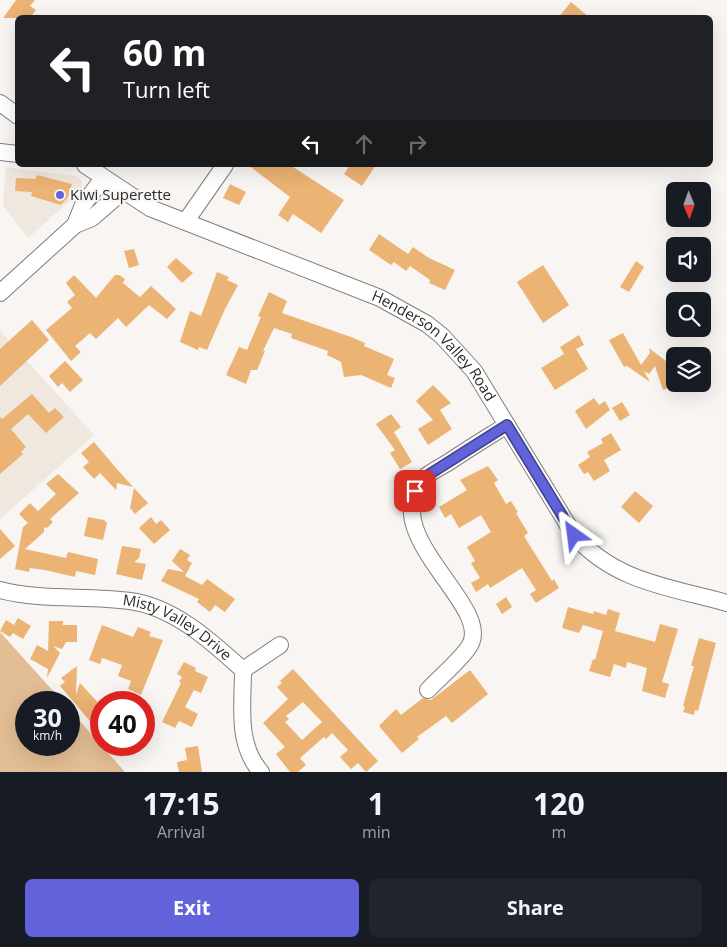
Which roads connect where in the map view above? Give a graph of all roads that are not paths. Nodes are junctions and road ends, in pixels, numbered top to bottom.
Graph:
1 (0, 103) edge
2 (15, 114) edge
3 (15, 145) edge
4 (0, 147) edge
5 (0, 152) edge
6 (15, 154) edge
7 (88, 167) edge
8 (223, 167) edge
9 (103, 178) junction
10 (123, 191) junction
11 (186, 222) junction
12 (75, 225) junction
13 (0, 292) edge
14 (507, 425) junction
15 (0, 590) edge
16 (727, 603) edge
17 (280, 645) dead end
18 (243, 670) junction
19 (428, 690) dead end
20 (261, 772) edge

1 - 2 street
3 - 4 street
5 - 6 street
7 - 9 street, Henderson Valley Road
8 - 11 street
9 - 10 street, Henderson Valley Road
9 - 12 street
10 - 11 street, Henderson Valley Road
10 - 12 street
11 - 14 street, Henderson Valley Road
12 - 13 street
14 - 16 street, Henderson Valley Road
14 - 19 street
15 - 18 street, Misty Valley Drive
17 - 18 street
18 - 20 street, Misty Valley Drive

